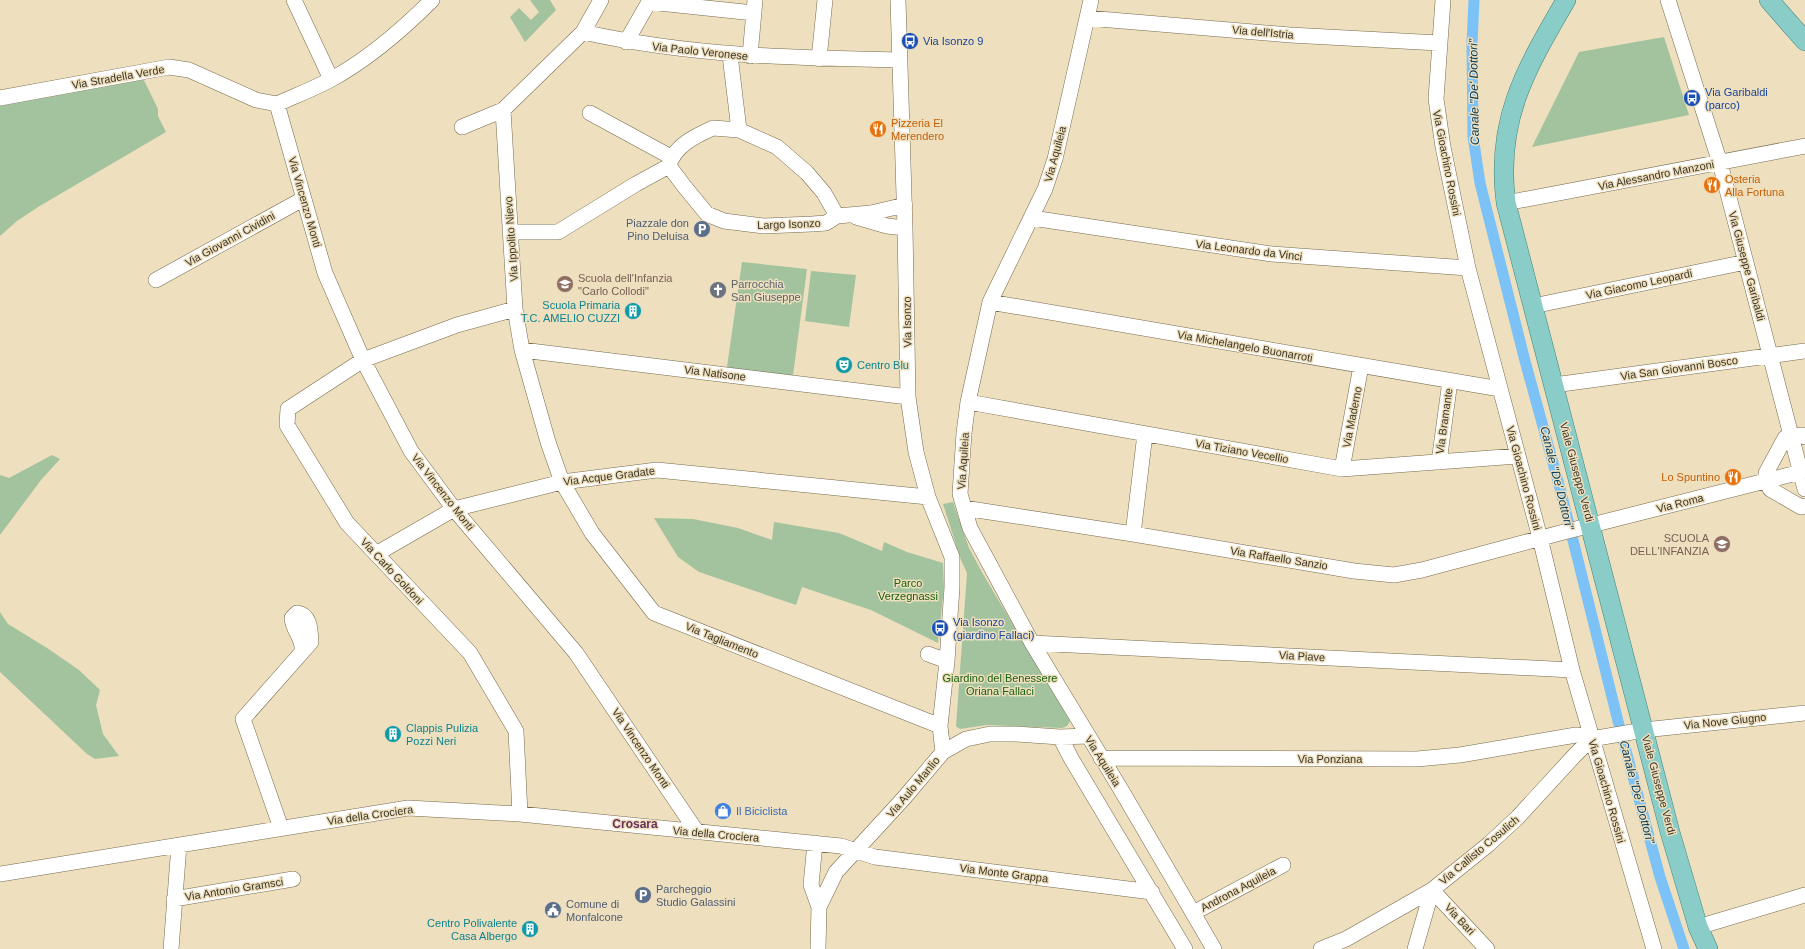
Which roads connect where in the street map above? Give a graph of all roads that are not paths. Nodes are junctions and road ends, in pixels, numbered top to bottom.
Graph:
1 (294, 0) edge
2 (432, 0) edge
3 (601, 0) edge
4 (824, 0) edge
5 (898, 0) edge
6 (1091, 0) edge
7 (1443, 0) edge
8 (1566, 0) edge
9 (1668, 0) edge
10 (1769, 0) edge
11 (417, 6) edge
12 (754, 6) edge
13 (1087, 18) junction
14 (583, 32) junction
15 (1805, 41) edge
16 (626, 42) junction
17 (1439, 44) junction
18 (730, 55) junction
19 (750, 56) junction
20 (819, 59) junction
21 (900, 60) junction
22 (331, 79) junction
23 (0, 98) edge
24 (277, 104) junction
25 (503, 110) junction
26 (590, 113) dead end
27 (462, 127) dead end
28 (739, 130) junction
29 (1805, 146) edge
30 (670, 162) junction
31 (1720, 163) junction
32 (303, 199) junction
33 (1506, 203) junction
34 (904, 205) junction
35 (837, 216) junction
36 (854, 216) junction
37 (1032, 218) junction
38 (905, 228) junction
39 (510, 232) junction
40 (1746, 262) junction
41 (1468, 268) junction
42 (156, 280) dead end
43 (990, 302) junction
44 (1533, 306) junction
45 (515, 309) junction
46 (522, 350) junction
47 (1805, 351) edge
48 (1771, 355) junction
49 (363, 360) junction
50 (1361, 366) junction
51 (1450, 381) junction
52 (1554, 385) junction
53 (1500, 389) junction
54 (908, 397) junction
55 (968, 402) junction
56 (1145, 434) junction
57 (1798, 437) edge
58 (1518, 456) junction
59 (1439, 462) junction
60 (1342, 470) junction
61 (1803, 472) edge
62 (1767, 477) junction
63 (562, 482) junction
64 (1805, 489) edge
65 (928, 497) junction
66 (1805, 506) edge
67 (964, 508) junction
68 (454, 509) junction
69 (1584, 527) junction
70 (1133, 534) junction
71 (1540, 538) junction
72 (376, 554) junction
73 (1032, 643) junction
74 (302, 652) dead end
75 (928, 654) dead end
76 (948, 661) junction
77 (1572, 670) junction
78 (1805, 713) edge
79 (940, 726) junction
80 (1629, 732) junction
81 (1088, 736) junction
82 (1060, 737) junction
83 (1557, 739) junction
84 (1592, 739) junction
85 (943, 752) junction
86 (1574, 756) junction
87 (1101, 758) junction
88 (520, 814) junction
89 (281, 828) junction
90 (697, 832) junction
91 (815, 844) junction
92 (179, 845) junction
93 (857, 851) junction
94 (0, 862) edge
95 (1283, 865) dead end
96 (16, 872) junction
97 (0, 874) edge
98 (294, 879) dead end
99 (1432, 890) junction
100 (1152, 892) junction
101 (1805, 894) edge
102 (174, 899) junction
103 (819, 907) junction
104 (1193, 913) junction
105 (1698, 928) junction
106 (1344, 944) edge
107 (171, 949) edge
108 (818, 949) edge
109 (1185, 949) edge
110 (1214, 949) edge
111 (1321, 949) edge
112 (1416, 949) edge
113 (1487, 949) edge
114 (1654, 949) edge
115 (1708, 949) edge

1 - 22 street
2 - 11 street
3 - 14 street
4 - 20 street
5 - 21 street, Via Isonzo
6 - 13 street, Via Aquileia
7 - 17 street, Via Gioachino Rossini
8 - 33 main road, Viale Giuseppe Verdi
9 - 31 street, Via Giuseppe Garibaldi
10 - 15 main road
11 - 22 street
12 - 16 street
12 - 19 street
13 - 17 street, Via dell'Istria
13 - 37 street, Via Aquileia
14 - 16 street, Via Paolo Veronese
14 - 25 street
16 - 18 street, Via Paolo Veronese
17 - 41 street, Via Gioachino Rossini
18 - 19 street, Via Paolo Veronese
18 - 28 street
19 - 20 street, Via Paolo Veronese
20 - 21 street, Via Paolo Veronese
21 - 34 street, Via Isonzo
22 - 24 street
23 - 24 street, Via Stradella Verde
24 - 32 street, Via Vincenzo Monti
25 - 27 street
25 - 39 street, Via Ippolito Nievo
26 - 30 street, Largo Isonzo
28 - 30 street, Largo Isonzo
28 - 35 street, Largo Isonzo
29 - 31 street, Via Alessandro Manzoni
30 - 35 street, Largo Isonzo
30 - 39 street, Largo Isonzo
31 - 33 street, Via Alessandro Manzoni
31 - 40 street, Via Giuseppe Garibaldi
32 - 42 street, Via Giovanni Cividini
32 - 49 street, Via Vincenzo Monti
33 - 44 main road, Viale Giuseppe Verdi
34 - 36 street, Largo Isonzo
34 - 38 street, Via Isonzo
35 - 36 street, Largo Isonzo
36 - 38 street, Largo Isonzo
37 - 41 street, Via Leonardo da Vinci
37 - 43 street, Via Aquileia
38 - 54 street, Via Isonzo
39 - 45 street, Via Ippolito Nievo
40 - 44 street, Via Giacomo Leopardi
40 - 48 street, Via Giuseppe Garibaldi
41 - 53 street, Via Gioachino Rossini
43 - 50 street, Via Michelangelo Buonarroti
43 - 55 street, Via Aquileia
44 - 52 main road, Viale Giuseppe Verdi
45 - 46 street, Via Ippolito Nievo
45 - 49 street
46 - 54 street, Via Natisone
46 - 63 street, Via Ippolito Nievo
47 - 48 street, Via San Giovanni Bosco
48 - 52 street, Via San Giovanni Bosco
48 - 57 street, Via Giuseppe Garibaldi
49 - 68 street, Via Vincenzo Monti
49 - 72 street, Via Carlo Goldoni
50 - 51 street, Via Michelangelo Buonarroti
50 - 60 street, Via Maderno
51 - 53 street, Via Michelangelo Buonarroti
51 - 59 street, Via Bramante
52 - 69 main road, Viale Giuseppe Verdi
53 - 58 street, Via Gioachino Rossini
54 - 65 street, Via Isonzo
55 - 56 street, Via Tiziano Vecellio
55 - 67 street, Via Aquileia
56 - 60 street, Via Tiziano Vecellio
56 - 70 street
57 - 61 street, Via Giuseppe Garibaldi
57 - 62 street
58 - 59 street, Via Tiziano Vecellio
58 - 71 street, Via Gioachino Rossini
59 - 60 street, Via Tiziano Vecellio
61 - 62 street, Via Roma
61 - 64 street, Via Giuseppe Garibaldi
62 - 66 street
62 - 69 street, Via Roma
63 - 65 street, Via Acque Gradate
63 - 68 street, Via Acque Gradate
63 - 79 street, Via Tagliamento
65 - 76 street, Via Isonzo
67 - 70 street, Via Raffaello Sanzio
67 - 73 street, Via Aquileia
68 - 72 street, Via Acque Gradate
68 - 90 street, Via Vincenzo Monti
69 - 71 street, Via Raffaello Sanzio
69 - 80 main road, Viale Giuseppe Verdi
70 - 71 street, Via Raffaello Sanzio
71 - 77 street, Via Gioachino Rossini
72 - 88 street, Via Carlo Goldoni
73 - 77 street, Via Piave
73 - 81 street, Via Aquileia
74 - 89 street
75 - 76 street
76 - 79 street, Via Isonzo
77 - 84 street, Via Gioachino Rossini
78 - 80 street, Via Nove Giugno
79 - 85 street, Via Isonzo
80 - 84 street
80 - 105 main road, Viale Giuseppe Verdi
81 - 82 street, Via Aulo Manlio
81 - 87 street, Via Aquileia
82 - 85 street, Via Aulo Manlio
82 - 100 street
83 - 84 street, Via Ponziana
83 - 86 street
83 - 87 street, Via Ponziana
84 - 86 street, Via Callisto Cosulich
84 - 114 street, Via Gioachino Rossini
85 - 93 street, Via Aulo Manlio
86 - 99 street, Via Callisto Cosulich
87 - 104 street, Via Aquileia
88 - 89 street, Via della Crociera
88 - 90 street, Via della Crociera
89 - 92 street, Via della Crociera
90 - 91 street, Via della Crociera
91 - 93 street, Via della Crociera
91 - 103 street
92 - 96 street, Via della Crociera
92 - 102 street, Via Antonio Gramsci
93 - 100 street, Via Monte Grappa
93 - 103 street, Via Aulo Manlio
94 - 96 street
95 - 104 street, Androna Aquileia
96 - 97 street, Via della Crociera
98 - 102 street, Via Antonio Gramsci
99 - 106 street, Via Callisto Cosulich
99 - 112 street
99 - 113 street, Via Bari
100 - 109 street
101 - 105 street
102 - 107 street, Via Antonio Gramsci
103 - 108 street, Via Aulo Manlio
104 - 110 street, Via Aquileia
105 - 115 main road, Viale Giuseppe Verdi
106 - 111 street, Via Callisto Cosulich

